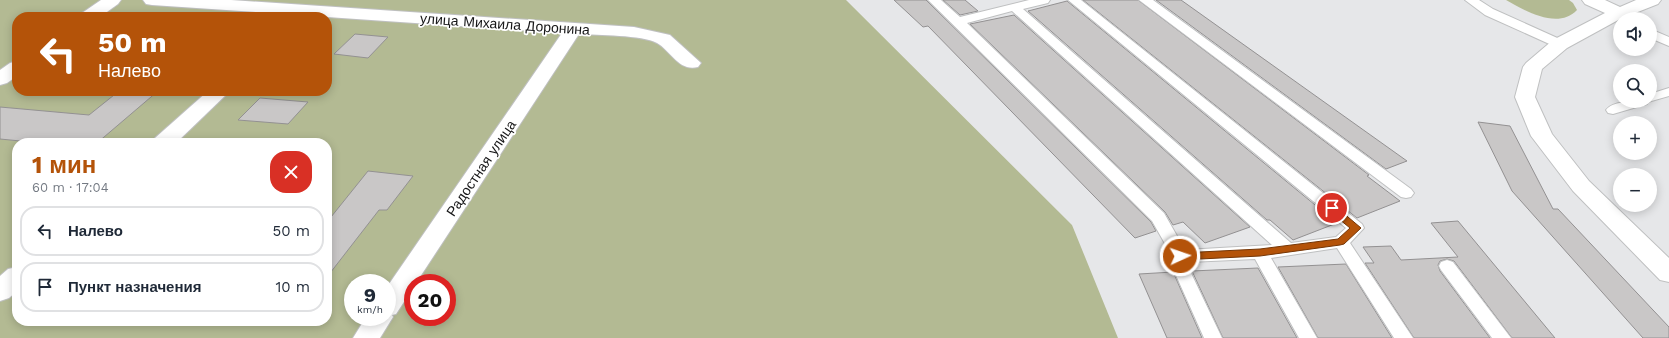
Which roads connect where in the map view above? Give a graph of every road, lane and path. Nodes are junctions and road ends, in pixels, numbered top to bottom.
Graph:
1 (112, 0) edge
2 (152, 0) edge
3 (934, 0) edge
4 (1044, 0) edge
5 (1074, 0) edge
6 (1145, 0) edge
7 (1471, 0) edge
8 (1590, 0) edge
9 (1652, 0) edge
10 (1014, 8) junction
11 (310, 9) edge
12 (95, 12) edge
13 (1615, 12) edge
14 (1630, 12) edge
15 (1613, 20) edge
16 (958, 21) junction
17 (574, 28) junction
18 (1657, 36) edge
19 (1669, 42) edge
20 (1560, 44) junction
21 (692, 63) dead end
22 (12, 71) edge
23 (0, 79) edge
24 (1669, 92) edge
25 (215, 96) edge
26 (1657, 96) edge
27 (1619, 108) edge
28 (1613, 110) dead end
29 (168, 138) edge
30 (1406, 193) dead end
31 (1340, 242) junction
32 (1288, 250) junction
33 (1260, 252) junction
34 (1180, 256) junction
35 (1447, 266) dead end
36 (1669, 273) edge
37 (12, 280) edge
38 (0, 291) edge
39 (396, 294) edge
40 (374, 326) edge
41 (366, 338) edge
42 (1213, 338) edge
43 (1308, 338) edge
44 (1404, 338) edge
45 (1502, 338) edge

1 - 12 street
2 - 11 street, улица Михаила Доронина
3 - 16 lane
4 - 10 lane
5 - 31 lane
6 - 30 lane
7 - 20 lane
8 - 13 street
9 - 14 street
10 - 16 lane
10 - 32 lane
11 - 17 street, улица Михаила Доронина
15 - 20 street
16 - 34 lane
17 - 21 street, улица Михаила Доронина
17 - 39 street, Радостная улица
18 - 19 lane
20 - 36 street
22 - 23 street
24 - 26 lane
25 - 29 street
27 - 28 lane
31 - 32 lane
31 - 44 lane
32 - 33 lane
33 - 34 lane
33 - 43 lane
34 - 42 lane
35 - 45 lane
37 - 38 street
40 - 41 street

